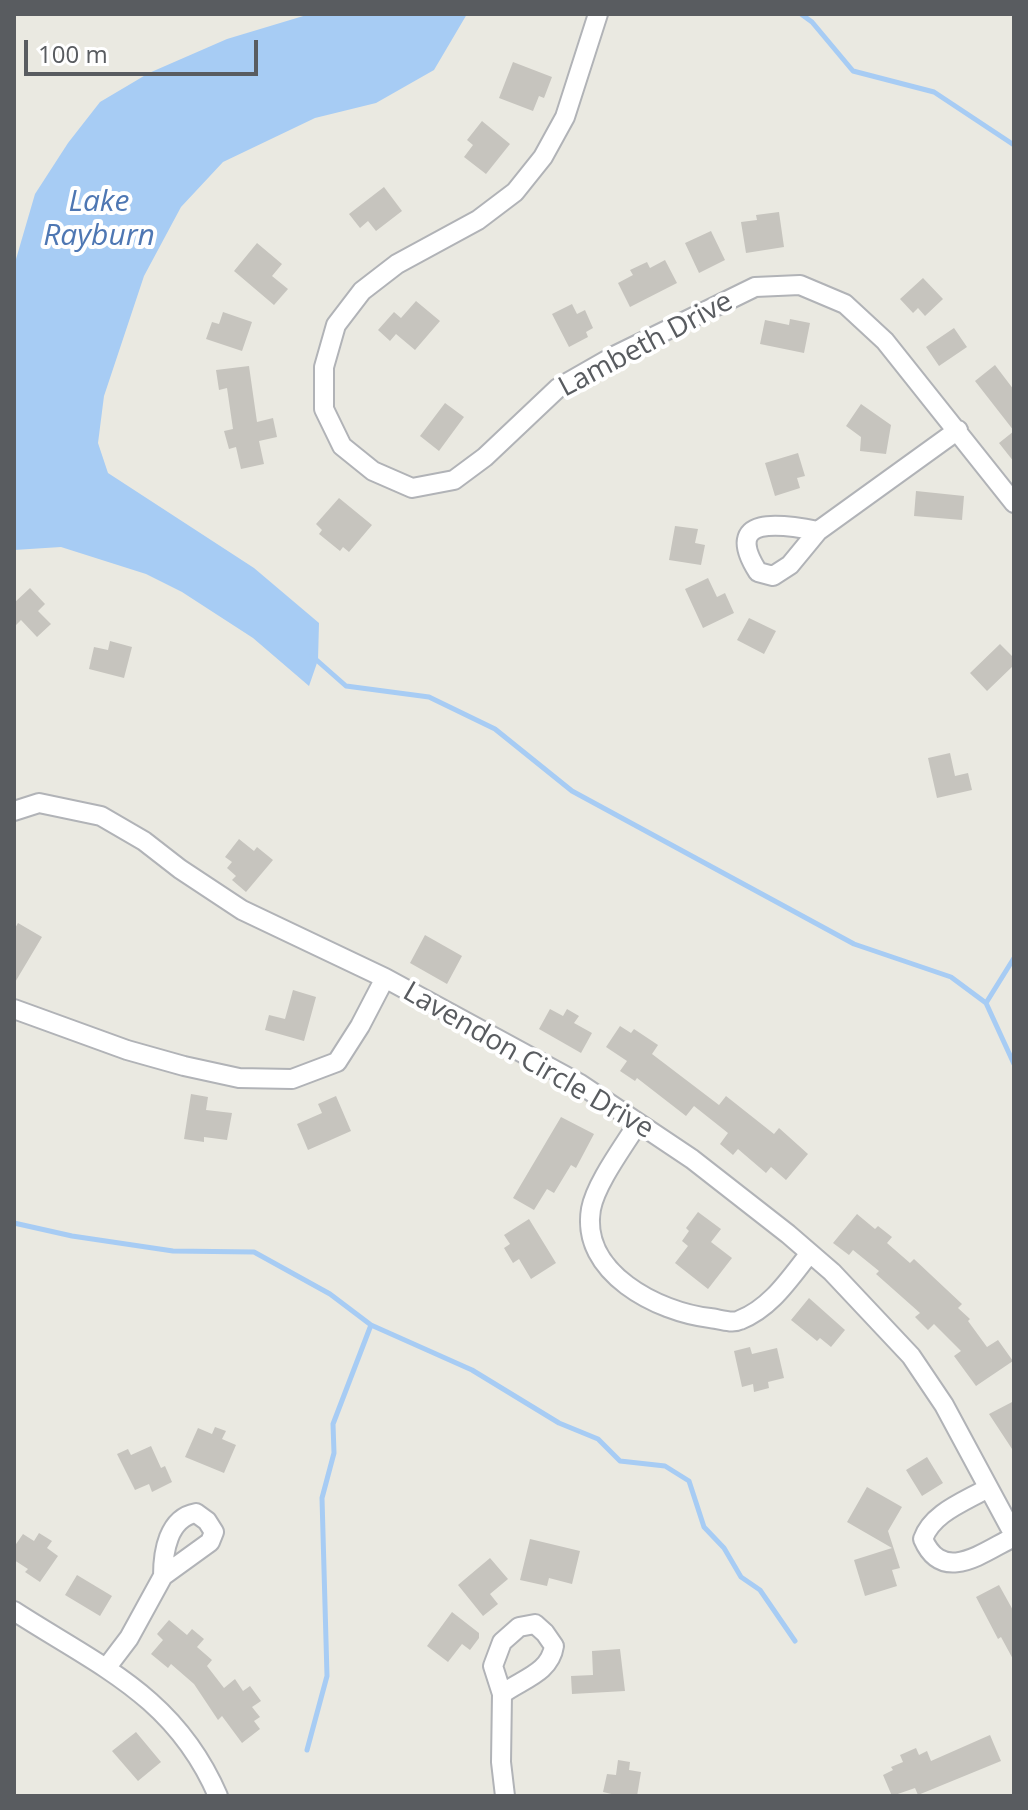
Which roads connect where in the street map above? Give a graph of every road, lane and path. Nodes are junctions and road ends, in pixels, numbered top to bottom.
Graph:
1 (598, 14) edge
2 (958, 430) junction
3 (1014, 503) edge
4 (818, 531) dead end
5 (14, 811) edge
6 (385, 978) junction
7 (14, 1009) edge
8 (638, 1123) junction
9 (810, 1253) junction
10 (988, 1488) junction
11 (1014, 1536) edge
12 (163, 1576) dead end
13 (14, 1611) edge
14 (107, 1667) junction
15 (502, 1694) dead end
16 (218, 1796) edge
17 (505, 1796) edge

1 - 2 street, Lambeth Drive
2 - 3 street, Lambeth Drive
2 - 4 street
5 - 6 street, Lavendon Circle Drive
6 - 7 street, Lavendon Circle Drive
6 - 8 street, Lavendon Circle Drive
8 - 9 street, Lavendon Circle Drive
8 - 9 street
9 - 10 street, Lavendon Circle Drive
10 - 11 street, Lavendon Circle Drive
10 - 11 street
12 - 14 street
13 - 14 street
14 - 16 street
15 - 17 street

